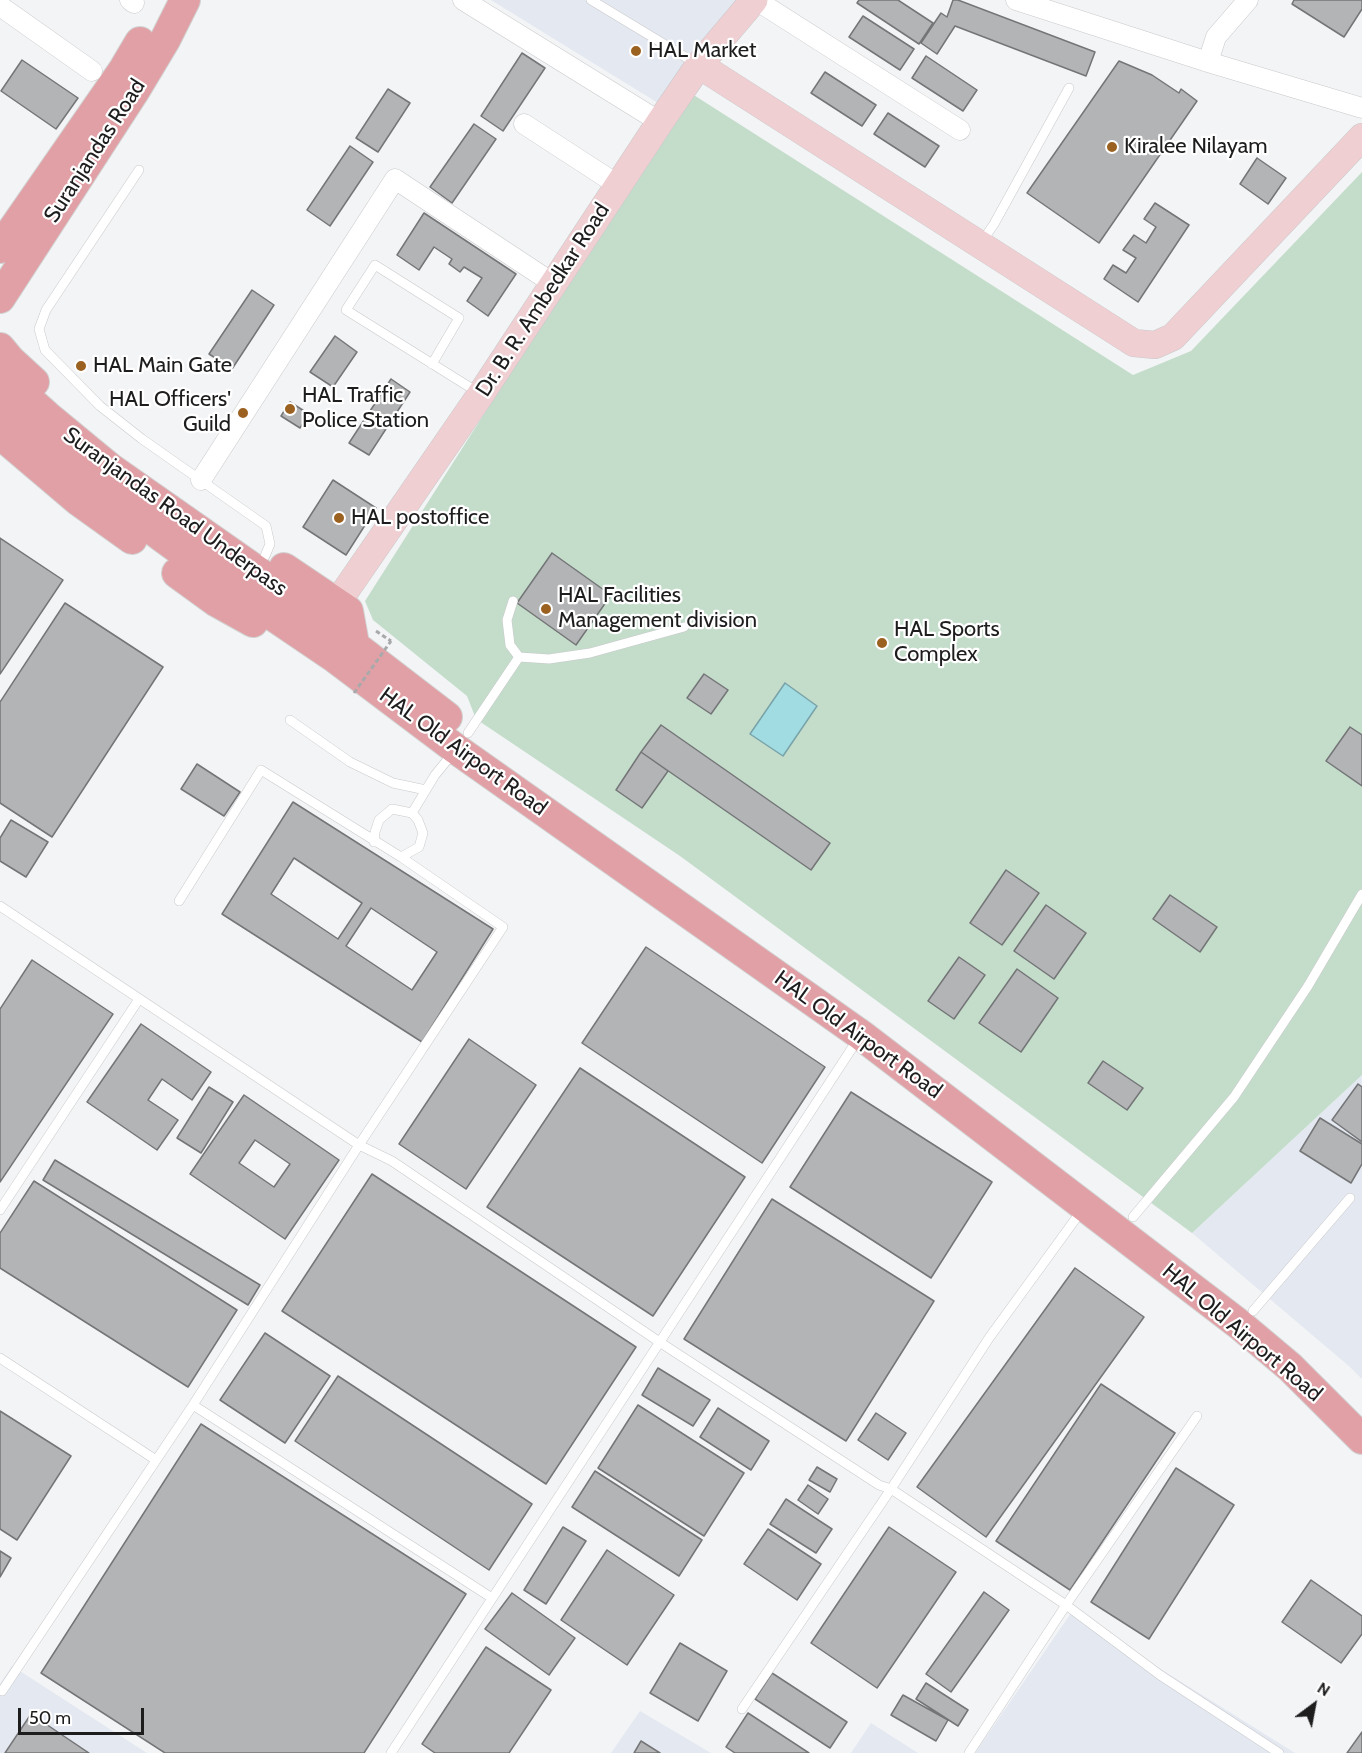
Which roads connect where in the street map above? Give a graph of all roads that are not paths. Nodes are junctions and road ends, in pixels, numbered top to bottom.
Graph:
1 (164, 0) edge
2 (185, 0) edge
3 (463, 0) edge
4 (591, 0) edge
5 (755, 0) edge
6 (1016, 0) edge
7 (1248, 0) edge
8 (0, 6) edge
9 (1208, 62) junction
10 (699, 65) junction
11 (92, 71) dead end
12 (1069, 88) dead end
13 (1362, 108) edge
14 (660, 122) junction
15 (524, 124) dead end
16 (960, 130) dead end
17 (1362, 137) edge
18 (139, 170) dead end
19 (618, 185) junction
20 (980, 245) junction
21 (0, 248) edge
22 (554, 284) junction
23 (0, 298) edge
24 (432, 363) junction
25 (0, 375) edge
26 (481, 394) junction
27 (0, 434) edge
28 (201, 480) junction
29 (265, 556) junction
30 (513, 601) dead end
31 (337, 603) junction
32 (684, 627) dead end
33 (354, 644) junction
34 (519, 657) junction
35 (290, 720) dead end
36 (462, 741) junction
37 (426, 790) junction
38 (412, 813) junction
39 (374, 842) junction
40 (401, 857) junction
41 (1362, 894) edge
42 (179, 901) dead end
43 (0, 906) edge
44 (139, 999) junction
45 (861, 1035) junction
46 (359, 1144) junction
47 (1350, 1198) dead end
48 (1085, 1206) junction
49 (0, 1210) edge
50 (1133, 1217) junction
51 (1253, 1311) junction
52 (661, 1343) junction
53 (0, 1358) edge
54 (193, 1405) junction
55 (1362, 1411) edge
56 (1197, 1416) dead end
57 (1362, 1439) edge
58 (156, 1460) junction
59 (891, 1489) junction
60 (492, 1598) junction
61 (1066, 1605) junction
62 (2, 1691) dead end
63 (742, 1709) dead end
64 (391, 1753) edge
65 (969, 1753) edge
66 (1279, 1753) edge

1 - 21 main road, Suranjandas Road
2 - 23 main road, Suranjandas Road
3 - 14 street
4 - 10 lane
5 - 10 street, Dr. B. R. Ambedkar Road
5 - 16 street
6 - 9 street
7 - 9 street
8 - 11 street
9 - 13 street
10 - 14 street, Dr. B. R. Ambedkar Road
10 - 20 street
12 - 20 lane
14 - 19 street, Dr. B. R. Ambedkar Road
15 - 19 street
17 - 20 street
18 - 28 lane
19 - 22 street, Dr. B. R. Ambedkar Road
22 - 26 street, Dr. B. R. Ambedkar Road
22 - 28 street
24 - 24 lane
24 - 26 lane
25 - 29 main road
25 - 33 main road, Suranjandas Road Underpass
26 - 31 street, Dr. B. R. Ambedkar Road
27 - 33 main road
28 - 29 lane
29 - 31 main road
30 - 34 lane
31 - 33 main road
32 - 34 lane
33 - 36 main road, HAL Old Airport Road
34 - 36 lane
35 - 37 lane
36 - 37 lane
36 - 45 main road, HAL Old Airport Road
36 - 50 main road, HAL Old Airport Road
37 - 38 lane
38 - 39 lane
38 - 40 lane
39 - 40 lane
39 - 42 lane
40 - 46 lane
41 - 50 lane
43 - 44 lane
44 - 46 lane
44 - 49 lane
45 - 48 main road, HAL Old Airport Road
45 - 52 lane
46 - 52 lane
46 - 54 lane
47 - 51 lane
48 - 57 main road, HAL Old Airport Road
48 - 59 lane
50 - 51 main road, HAL Old Airport Road
51 - 55 main road, HAL Old Airport Road
52 - 59 lane
52 - 60 lane
53 - 58 lane
54 - 58 lane
54 - 60 lane
56 - 61 lane
58 - 62 lane
59 - 61 lane
59 - 63 lane
60 - 64 lane
61 - 65 lane
61 - 66 lane

